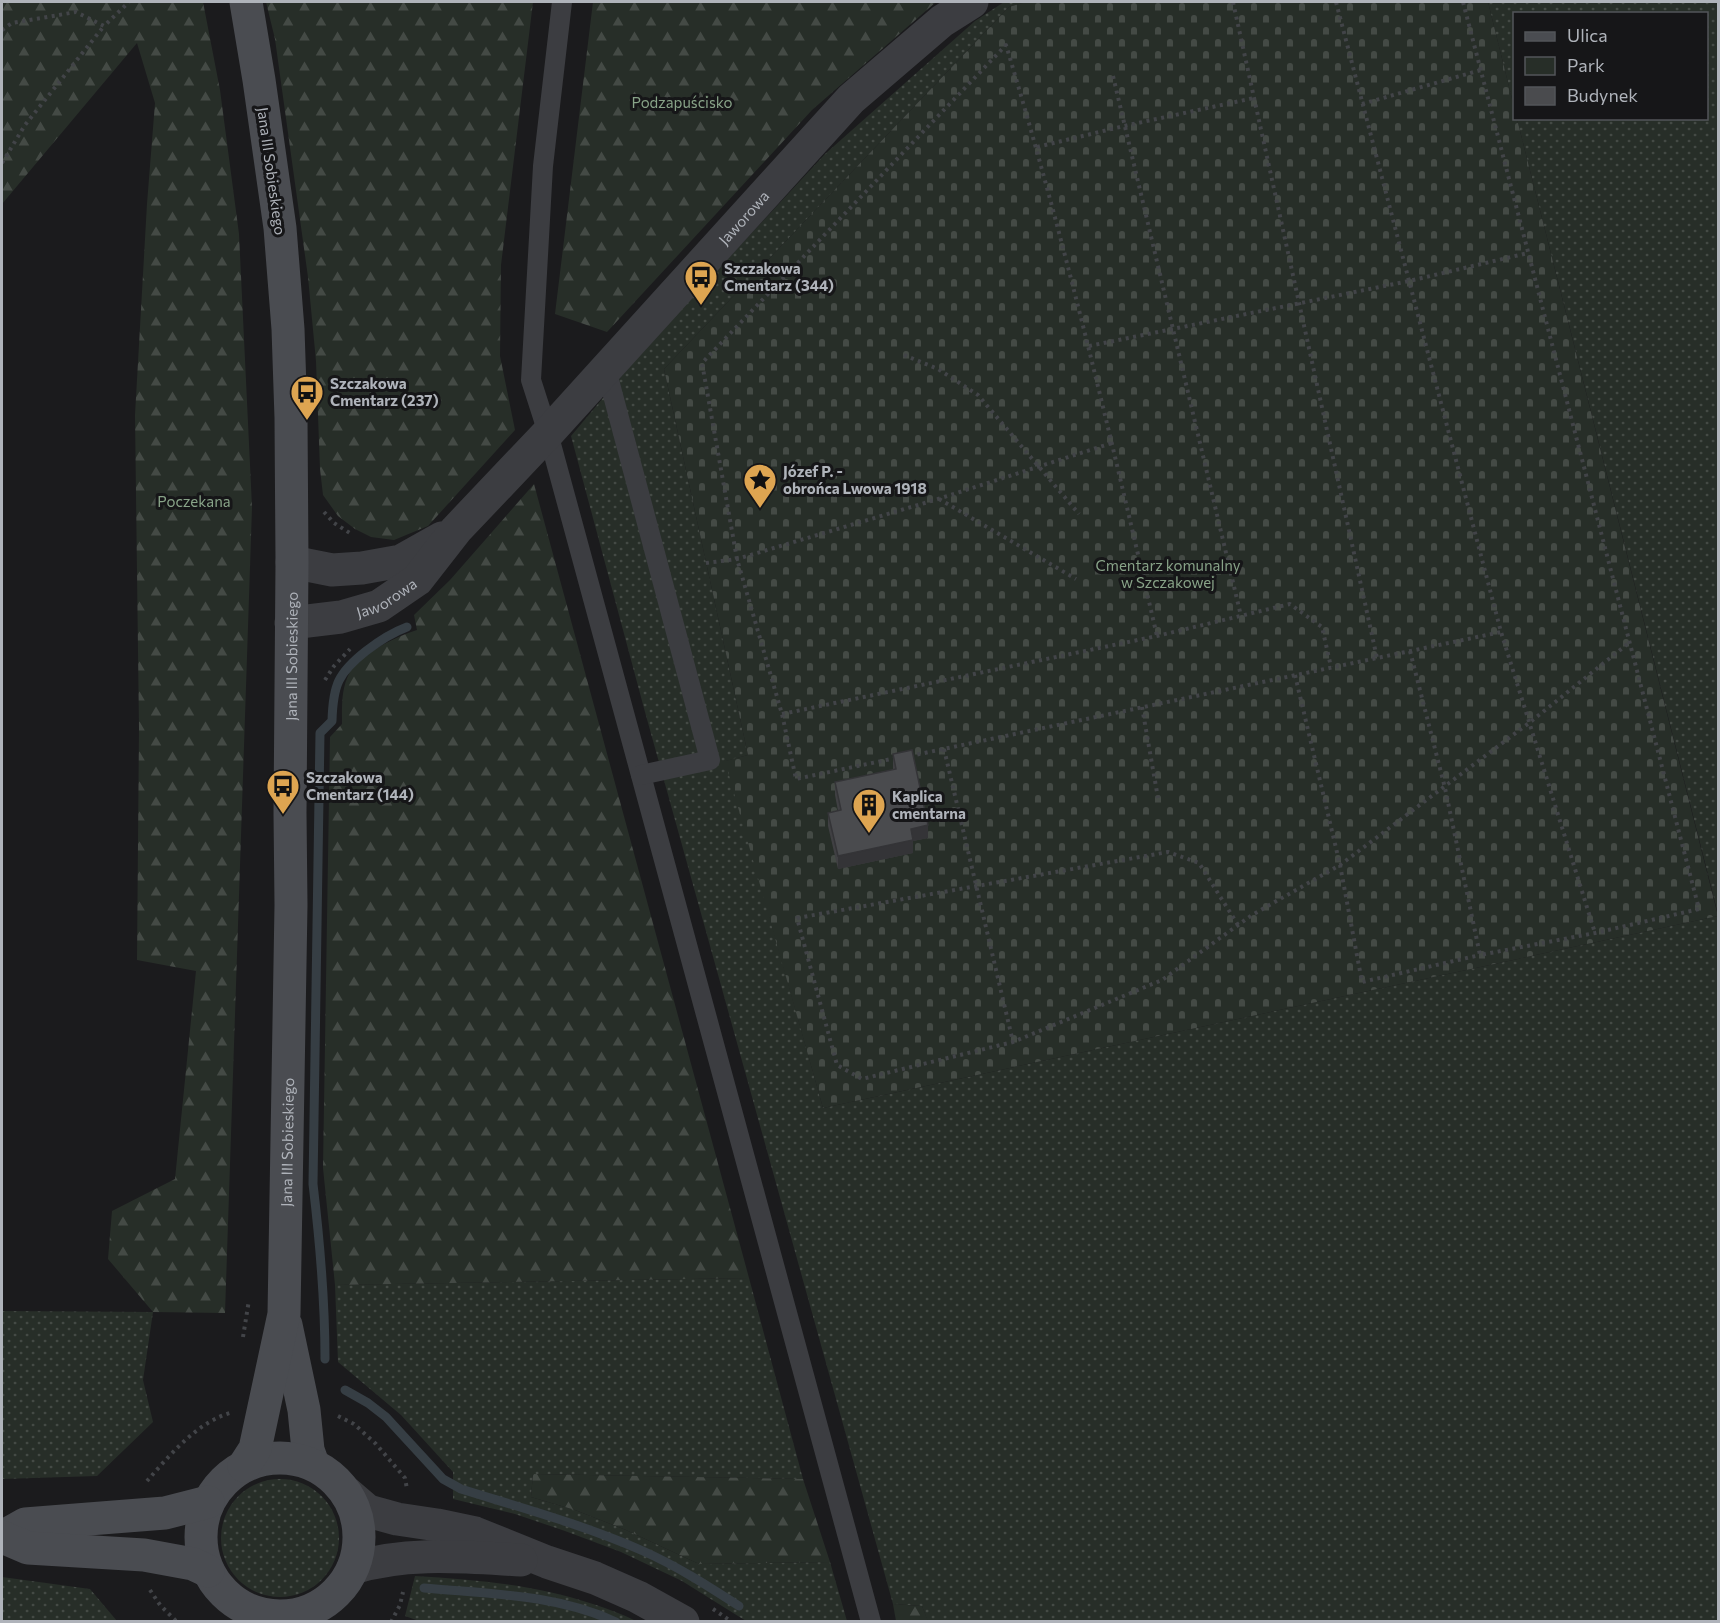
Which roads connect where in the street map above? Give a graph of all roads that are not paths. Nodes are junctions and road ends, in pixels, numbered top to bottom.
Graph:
1 (246, 2) edge
2 (562, 2) edge
3 (972, 2) edge
4 (606, 369) junction
5 (548, 433) junction
6 (456, 530) junction
7 (292, 562) junction
8 (291, 623) junction
9 (641, 775) junction
10 (284, 1314) junction
11 (313, 1464) junction
12 (244, 1466) junction
13 (347, 1493) junction
14 (208, 1502) junction
15 (2, 1537) edge
16 (547, 1562) junction
17 (353, 1568) junction
18 (208, 1571) junction
19 (248, 1615) edge
20 (310, 1615) edge
21 (683, 1622) edge
22 (871, 1622) edge

1 - 7 street, Jana III Sobieskiego
2 - 5 lane
3 - 4 street, Jaworowa
4 - 5 street, Jaworowa
4 - 9 lane
5 - 6 street, Jaworowa
5 - 9 lane
6 - 7 street, Jaworowa
6 - 8 street, Jaworowa
7 - 8 street, Jana III Sobieskiego
8 - 10 street, Jana III Sobieskiego
9 - 22 lane
10 - 11 street
10 - 12 street
11 - 12 street
11 - 13 street
12 - 14 street
13 - 16 street
13 - 17 street
14 - 15 street
14 - 18 street
15 - 18 street
16 - 17 street
16 - 21 street
17 - 20 street
18 - 19 street
19 - 20 street

